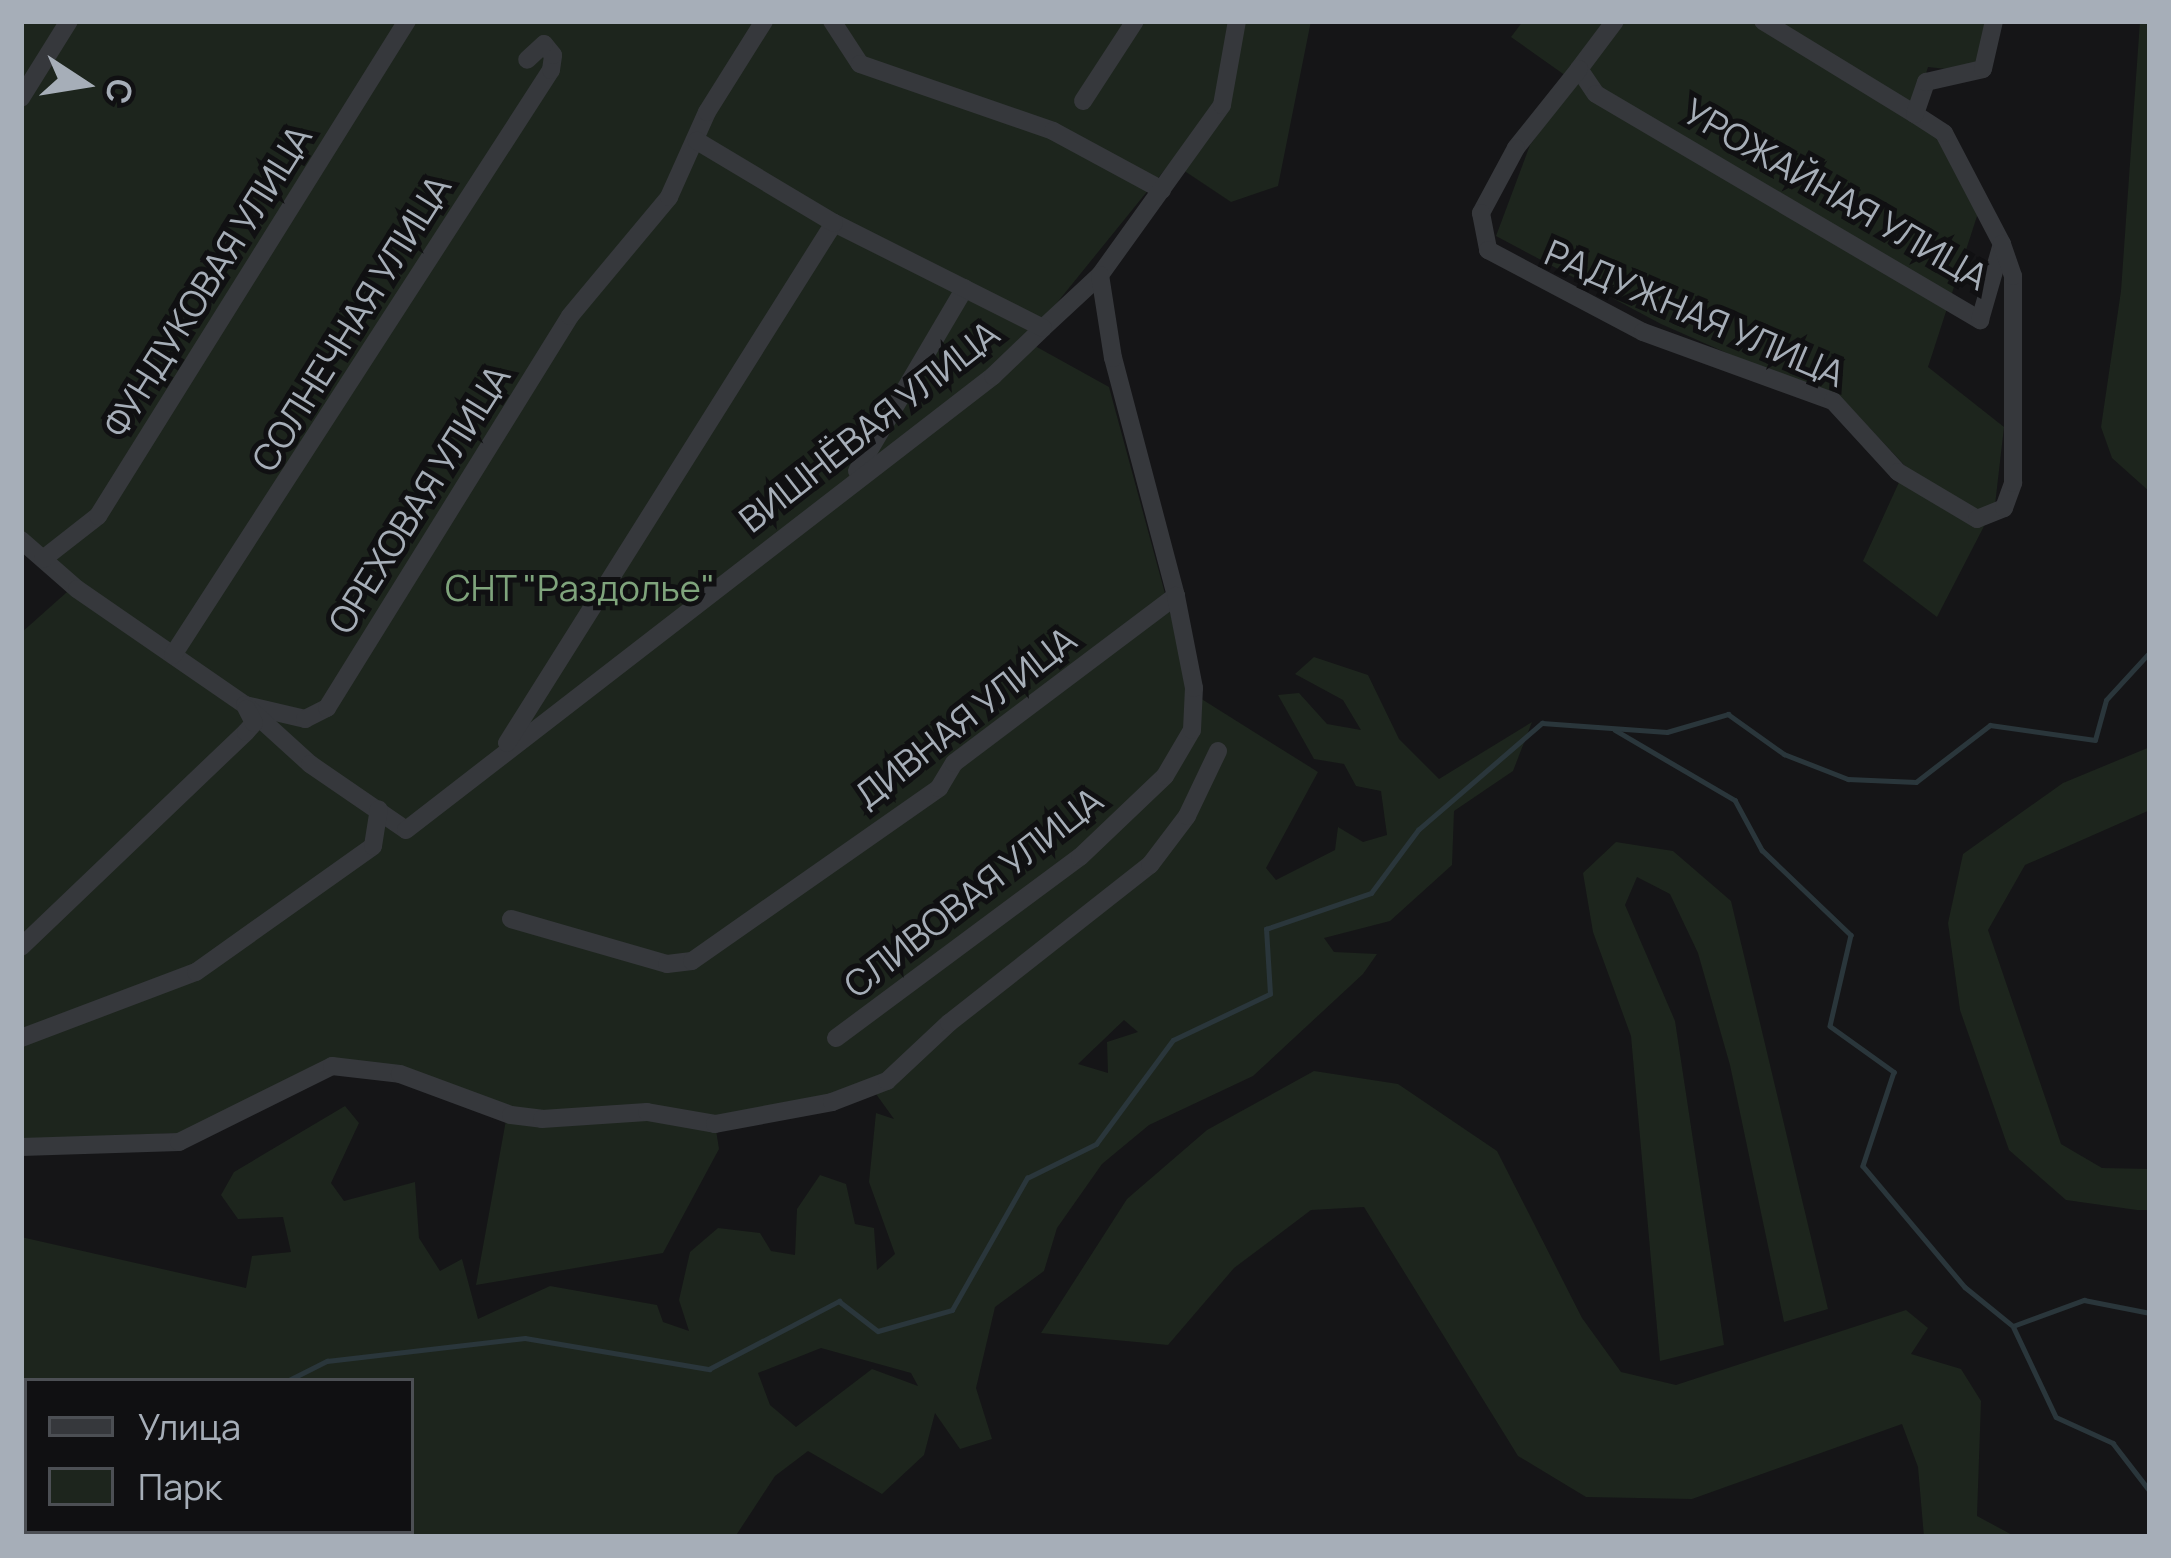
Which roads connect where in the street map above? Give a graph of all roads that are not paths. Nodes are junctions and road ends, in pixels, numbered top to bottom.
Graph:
1 (69, 21) edge
2 (407, 21) edge
3 (764, 21) edge
4 (832, 21) edge
5 (1135, 21) edge
6 (1237, 21) edge
7 (1615, 21) edge
8 (1762, 21) edge
9 (1994, 21) edge
10 (527, 60) dead end
11 (1580, 69) junction
12 (21, 98) edge
13 (1083, 101) dead end
14 (1915, 114) junction
15 (698, 141) junction
16 (1162, 190) junction
17 (834, 223) junction
18 (2002, 244) junction
19 (1100, 275) junction
20 (965, 289) junction
21 (1043, 328) junction
22 (852, 481) junction
23 (21, 540) edge
24 (43, 559) junction
25 (1176, 596) junction
26 (173, 655) junction
27 (245, 704) junction
28 (1218, 751) dead end
29 (501, 752) junction
30 (379, 809) junction
31 (511, 919) dead end
32 (21, 947) edge
33 (21, 1038) edge
34 (836, 1038) dead end
35 (21, 1147) edge

1 - 12 street
2 - 24 street, ФУНДУКОВАЯ УЛИЦА
3 - 15 street, ОРЕХОВАЯ УЛИЦА
4 - 16 street
5 - 13 street
6 - 16 street
7 - 11 street
8 - 14 street, УРОЖАЙНАЯ УЛИЦА
9 - 14 street
10 - 26 street, СОЛНЕЧНАЯ УЛИЦА
11 - 18 street, УРОЖАЙНАЯ УЛИЦА
11 - 18 street, РАДУЖНАЯ УЛИЦА
14 - 18 street, УРОЖАЙНАЯ УЛИЦА
15 - 17 street, ВИШНЁВАЯ УЛИЦА
15 - 27 street, ОРЕХОВАЯ УЛИЦА
16 - 19 street
17 - 20 street, ВИШНЁВАЯ УЛИЦА
17 - 29 street
19 - 21 street
19 - 25 street
20 - 21 street, ВИШНЁВАЯ УЛИЦА
20 - 22 street
21 - 22 street, ВИШНЁВАЯ УЛИЦА
22 - 29 street, ВИШНЁВАЯ УЛИЦА
23 - 24 street, ОРЕХОВАЯ УЛИЦА
24 - 26 street, ОРЕХОВАЯ УЛИЦА
25 - 31 street, ДИВНАЯ УЛИЦА
25 - 34 street, СЛИВОВАЯ УЛИЦА
26 - 27 street, ОРЕХОВАЯ УЛИЦА
27 - 30 street, ВИШНЁВАЯ УЛИЦА
27 - 32 street
28 - 35 street
29 - 30 street, ВИШНЁВАЯ УЛИЦА
30 - 33 street

